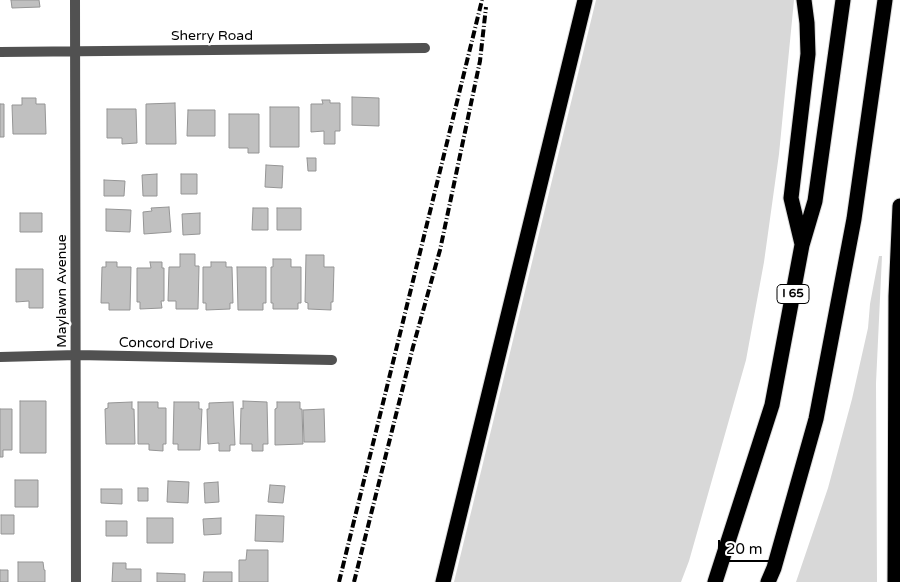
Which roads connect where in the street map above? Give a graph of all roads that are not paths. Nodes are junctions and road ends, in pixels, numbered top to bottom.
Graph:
1 (75, 0) edge
2 (585, 0) edge
3 (804, 0) edge
4 (843, 0) edge
5 (885, 0) edge
6 (425, 48) dead end
7 (75, 51) junction
8 (0, 52) edge
9 (900, 206) edge
10 (802, 245) junction
11 (77, 356) junction
12 (0, 357) edge
13 (332, 360) dead end
14 (895, 498) junction
15 (900, 534) edge
16 (76, 582) edge
17 (443, 582) edge
18 (715, 582) edge
19 (768, 582) edge
20 (895, 582) edge

1 - 7 street, Maylawn Avenue
2 - 17 highway
3 - 10 highway
4 - 10 highway, I 65
5 - 19 highway
6 - 7 street, Sherry Road
7 - 8 street, Sherry Road
7 - 11 street, Maylawn Avenue
9 - 14 highway
10 - 18 highway, I 65
11 - 12 street, Concord Drive
11 - 13 street, Concord Drive
11 - 16 street, Maylawn Avenue
14 - 15 highway
14 - 20 highway

